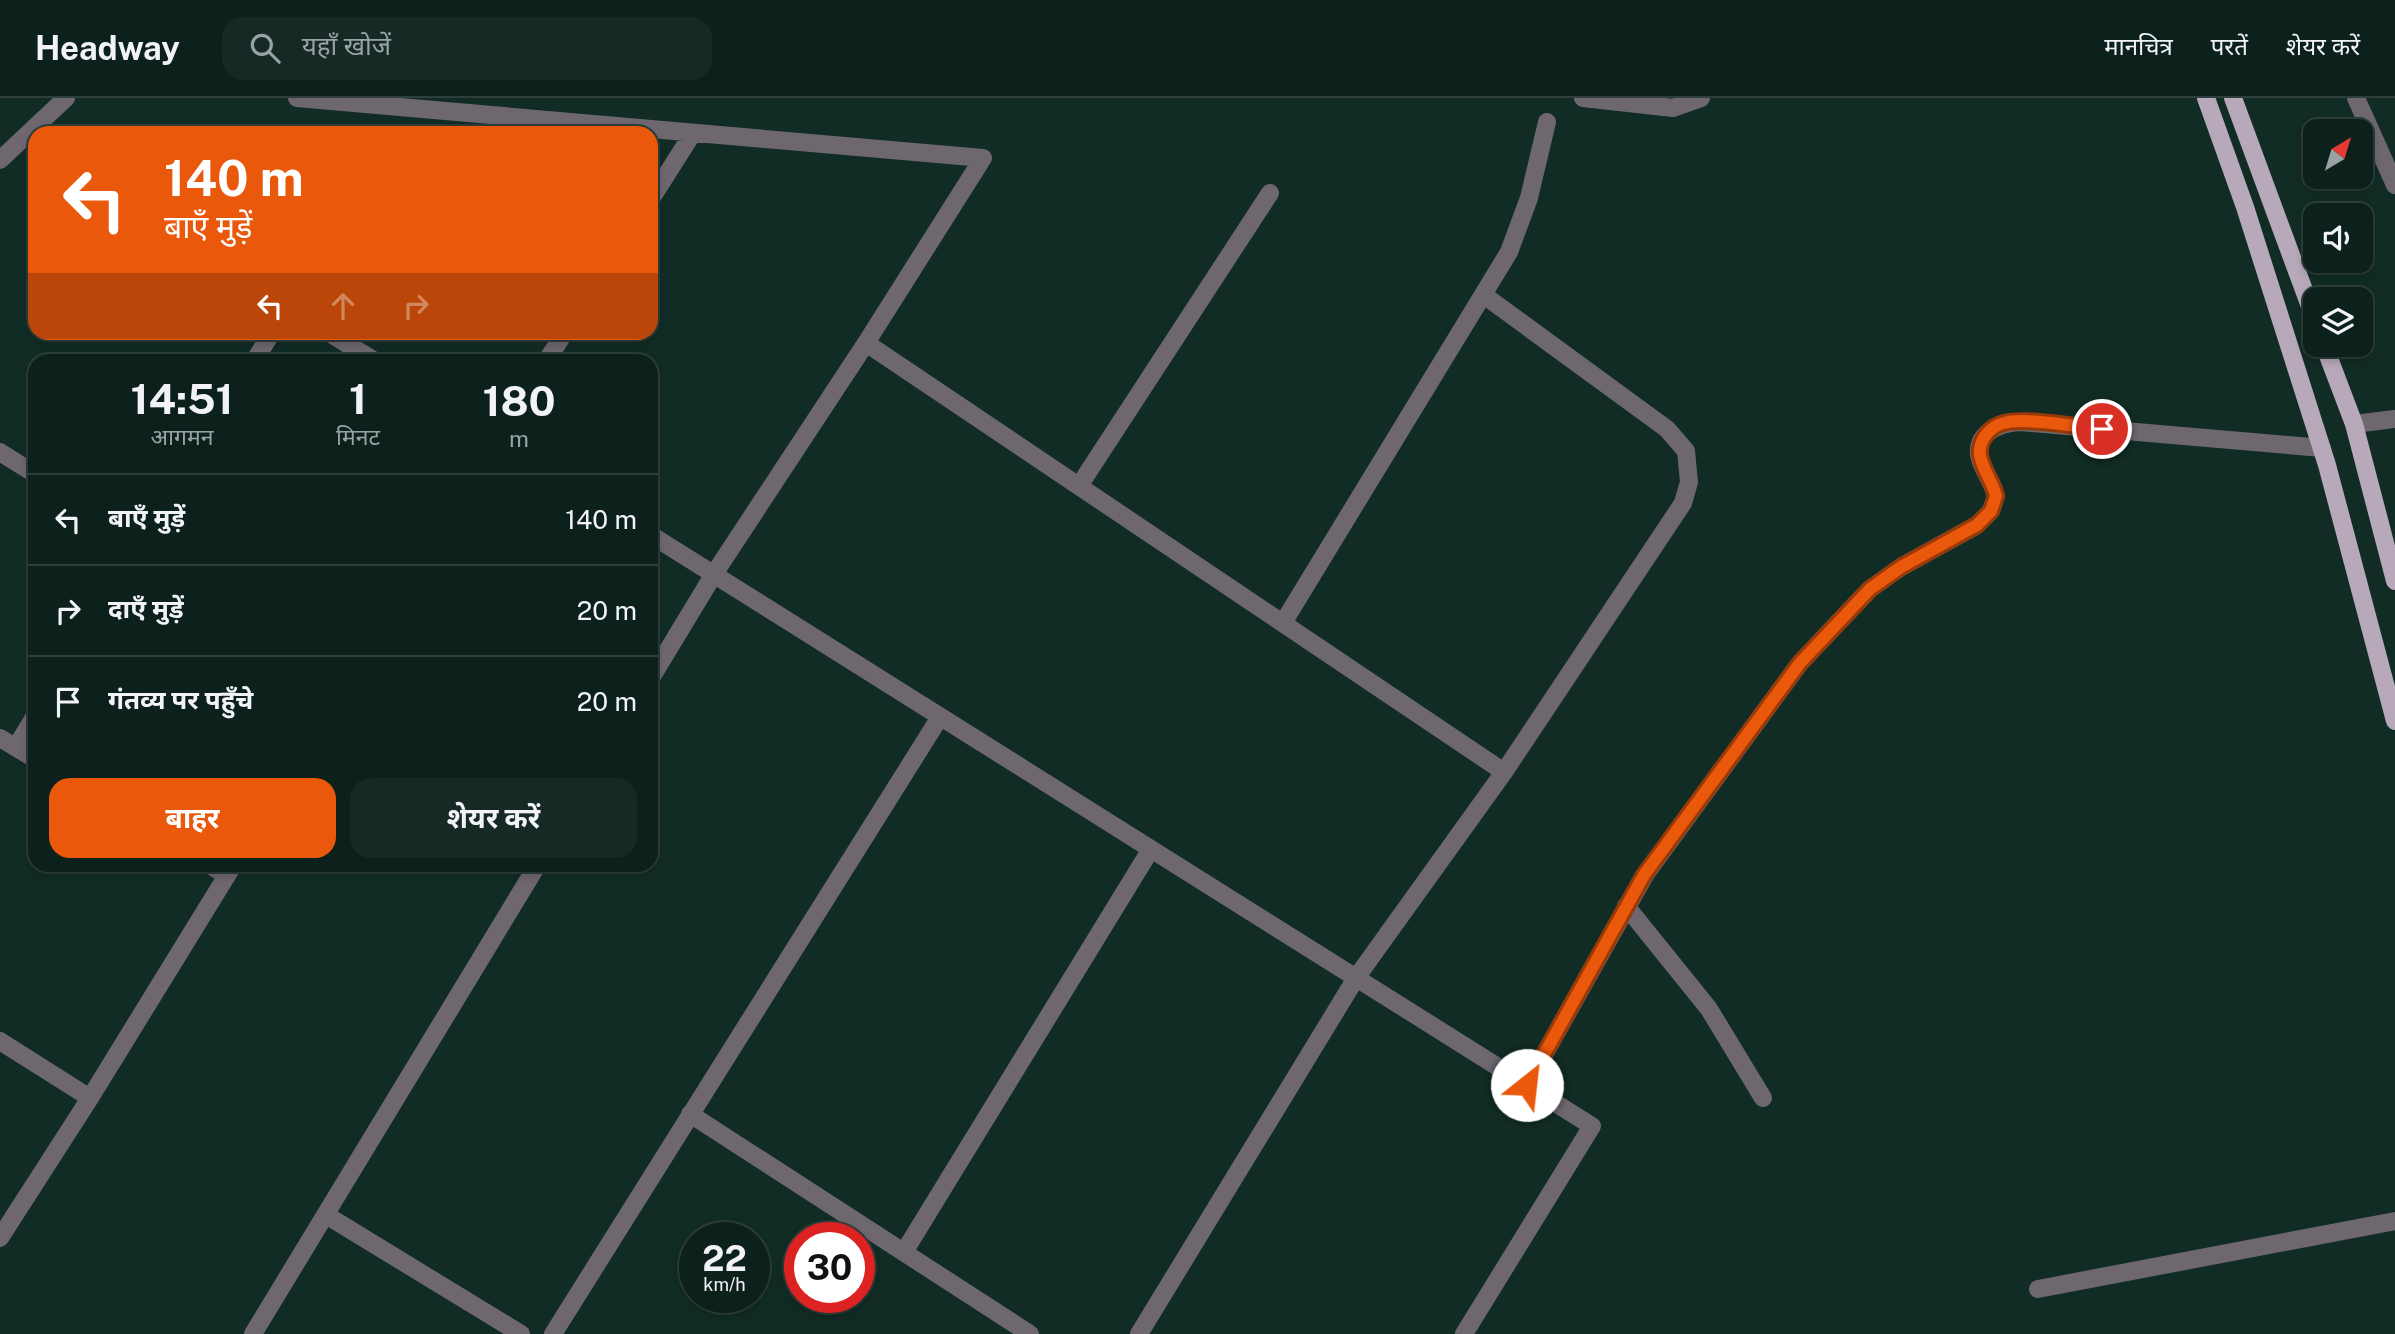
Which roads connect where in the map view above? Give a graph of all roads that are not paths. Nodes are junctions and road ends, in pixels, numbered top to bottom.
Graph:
1 (66, 98) edge
2 (297, 98) edge
3 (1583, 98) edge
4 (1701, 98) edge
5 (2206, 98) edge
6 (2233, 98) edge
7 (2356, 98) edge
8 (1547, 122) dead end
9 (43, 126) edge
10 (614, 126) edge
11 (658, 130) edge
12 (693, 133) junction
13 (28, 144) edge
14 (0, 160) edge
15 (2395, 186) edge
16 (658, 188) edge
17 (1270, 193) dead end
18 (2303, 288) edge
19 (1485, 296) junction
20 (341, 340) edge
21 (866, 343) junction
22 (363, 354) edge
23 (2329, 357) edge
24 (2395, 419) edge
25 (2354, 424) junction
26 (2322, 448) junction
27 (0, 452) edge
28 (28, 470) edge
29 (1079, 486) junction
30 (658, 539) edge
31 (714, 574) junction
32 (2395, 581) edge
33 (1283, 623) junction
34 (658, 666) edge
35 (940, 717) junction
36 (2395, 721) edge
37 (28, 723) edge
38 (8, 742) edge
39 (28, 755) edge
40 (1504, 772) junction
41 (1151, 849) junction
42 (229, 872) edge
43 (533, 872) edge
44 (1626, 906) junction
45 (1356, 978) junction
46 (0, 1041) edge
47 (1527, 1085) junction
48 (90, 1098) junction
49 (1763, 1098) dead end
50 (690, 1114) junction
51 (326, 1215) junction
52 (2395, 1220) edge
53 (0, 1238) edge
54 (904, 1252) junction
55 (2038, 1289) dead end
56 (253, 1334) edge
57 (521, 1334) edge
58 (553, 1334) edge
59 (1030, 1334) edge
60 (1139, 1334) edge
61 (1464, 1334) edge

1 - 9 street
2 - 10 street
3 - 4 street
5 - 26 main road
6 - 18 main road
7 - 15 street
8 - 19 street
11 - 12 street
12 - 16 street
12 - 21 street
13 - 14 street
17 - 29 street
19 - 33 street
19 - 40 street
20 - 22 street
21 - 29 street
21 - 31 street
23 - 25 main road
24 - 25 street
25 - 32 main road
26 - 36 main road
26 - 44 street
27 - 28 street
29 - 33 street
30 - 31 street
31 - 34 street
31 - 35 street
33 - 40 street
35 - 41 street
35 - 50 street
37 - 38 street
38 - 39 street
40 - 45 street
41 - 45 street
41 - 54 street
42 - 48 street
43 - 51 street
44 - 47 street
44 - 49 street
45 - 47 street
45 - 60 street
46 - 48 street
47 - 61 street
48 - 53 street
50 - 54 street
50 - 58 street
51 - 56 street
51 - 57 street
52 - 55 street
54 - 59 street

